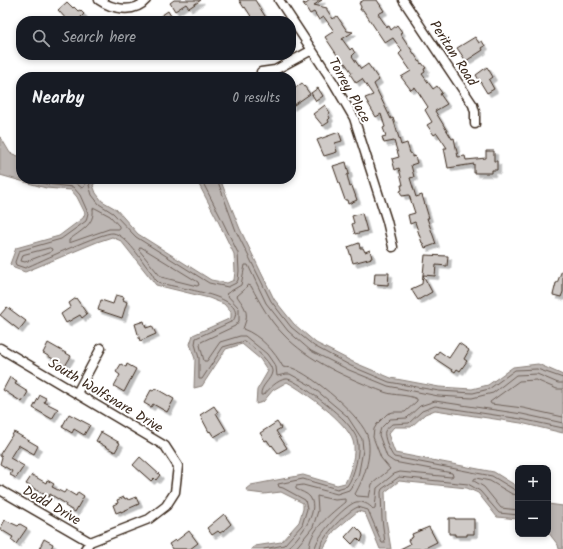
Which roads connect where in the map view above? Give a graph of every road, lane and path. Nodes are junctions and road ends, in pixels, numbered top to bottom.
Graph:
1 (99, 0) edge
2 (146, 0) edge
3 (278, 0) edge
4 (404, 0) edge
5 (289, 16) edge
6 (296, 26) edge
7 (312, 50) junction
8 (296, 59) edge
9 (294, 60) edge
10 (261, 72) dead end
11 (475, 124) dead end
12 (393, 247) dead end
13 (0, 348) edge
14 (101, 348) dead end
15 (77, 393) junction
16 (0, 490) edge
17 (88, 546) edge

1 - 2 street
3 - 5 street, Torrey Place
4 - 11 street, Peritan Road
6 - 7 street, Torrey Place
7 - 8 street
7 - 12 street, Torrey Place
9 - 10 street
13 - 15 street, South Wolfsnare Drive
14 - 15 street
15 - 17 street, South Wolfsnare Drive
16 - 17 street, Dodd Drive

